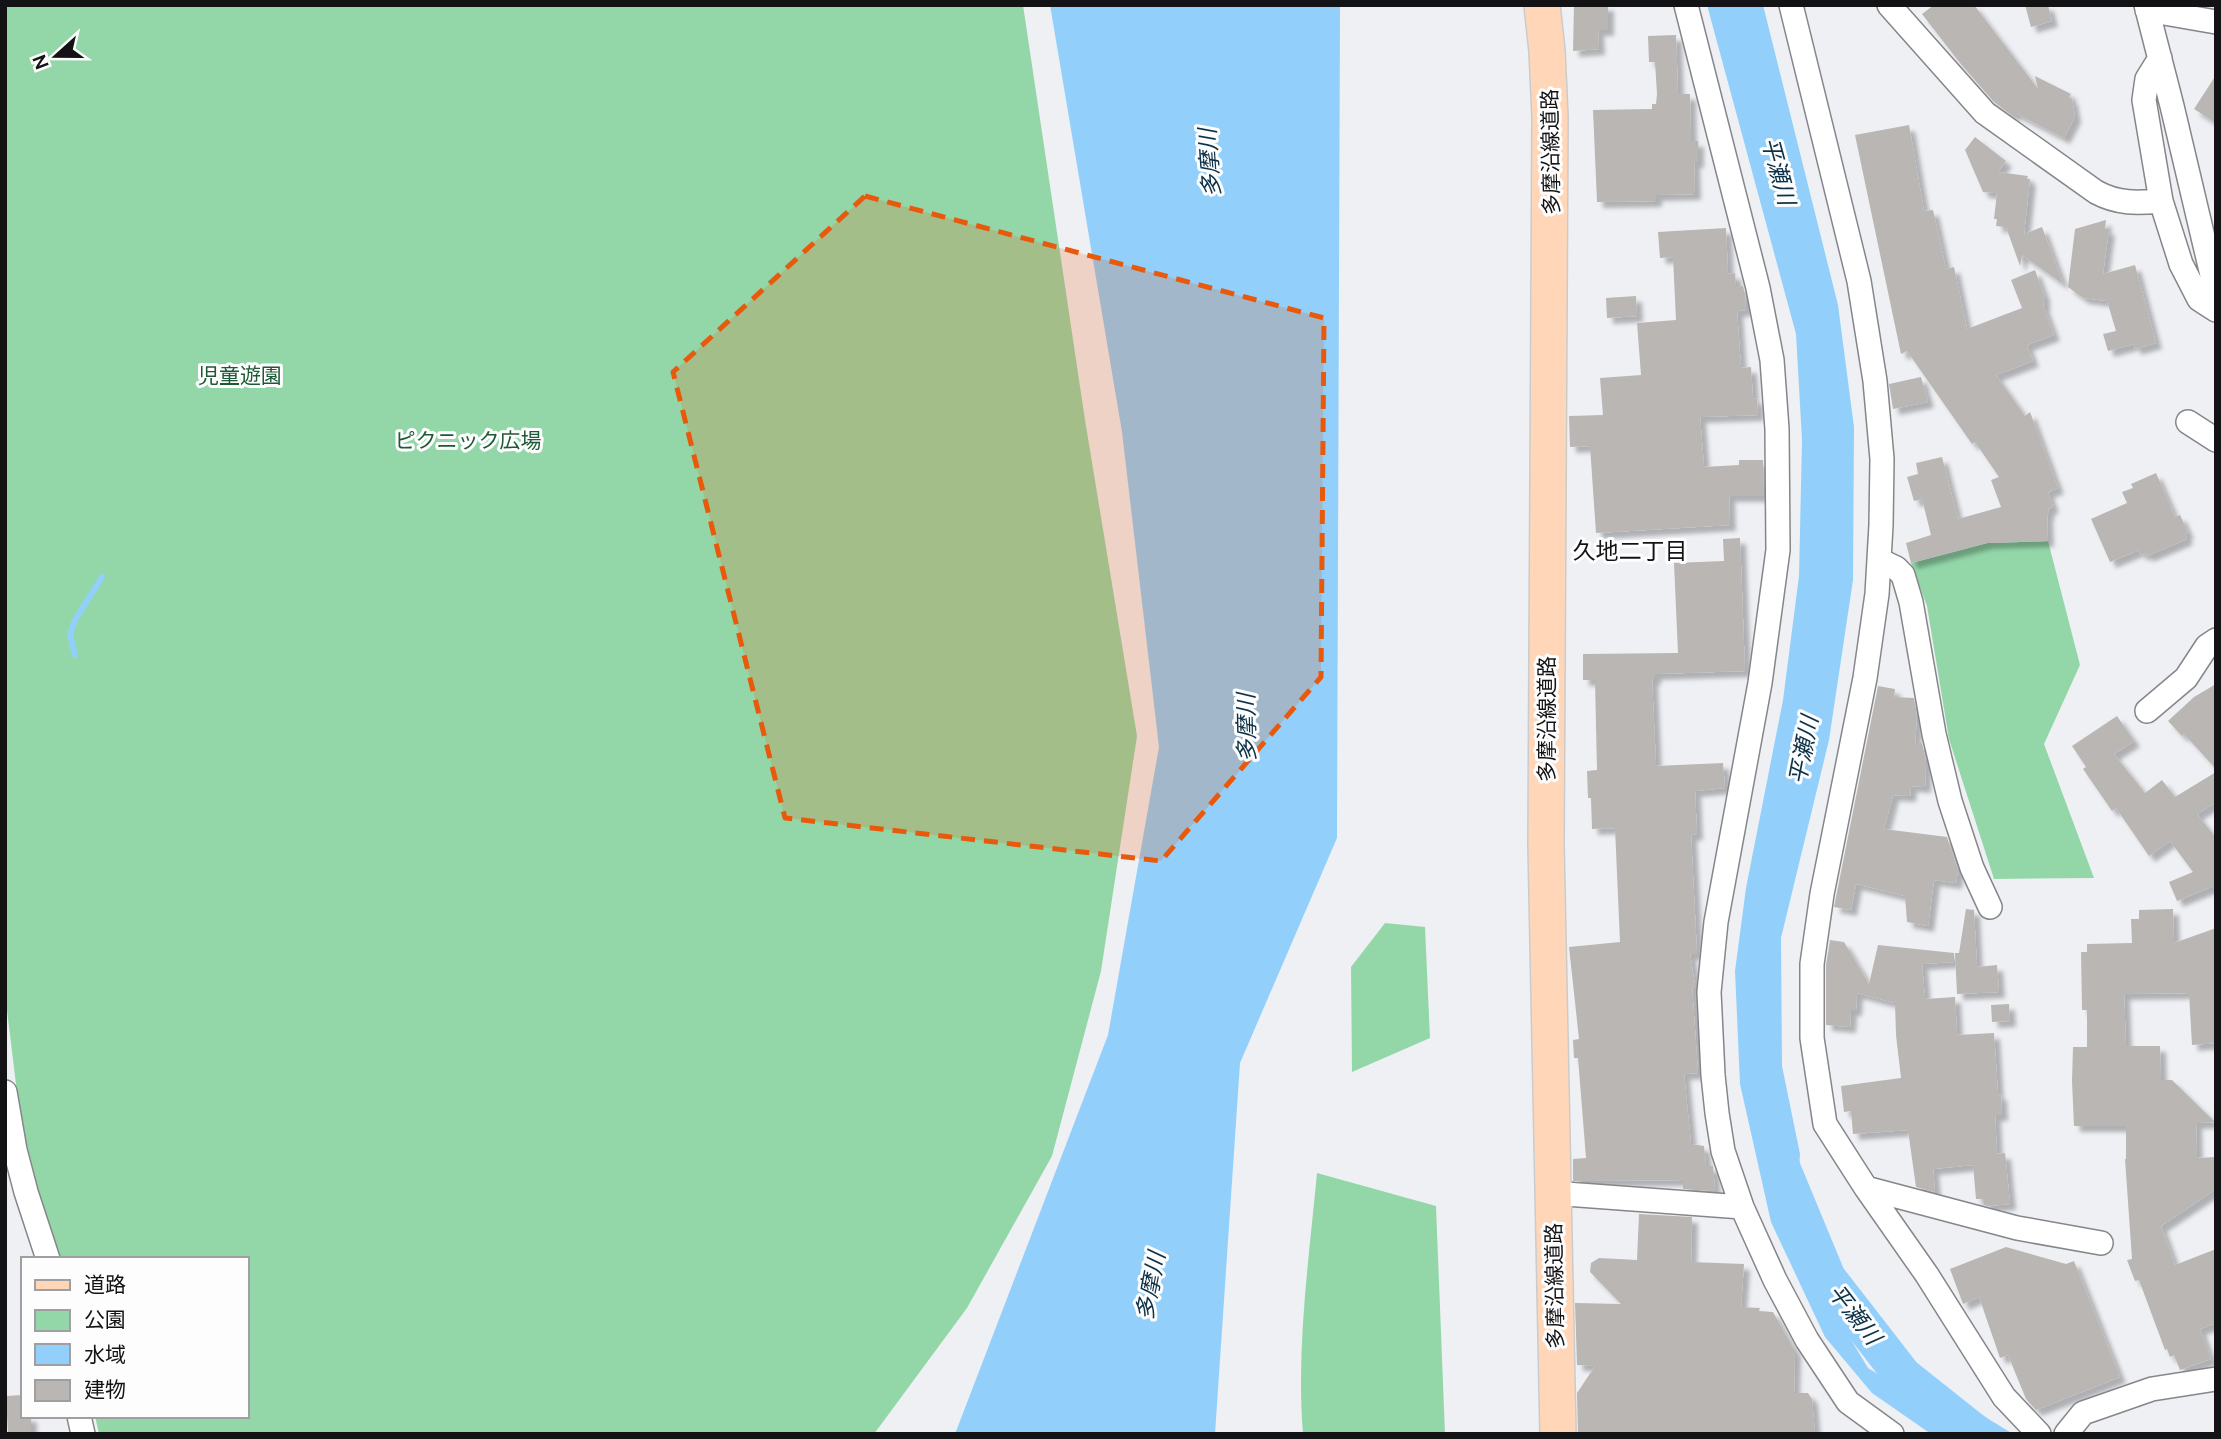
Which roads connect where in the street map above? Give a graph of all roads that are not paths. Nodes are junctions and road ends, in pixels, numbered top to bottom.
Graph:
1 (1542, 5) edge
2 (1686, 5) edge
3 (1791, 5) edge
4 (1889, 5) edge
5 (2147, 8) edge
6 (2216, 22) edge
7 (2160, 58) junction
8 (2161, 201) junction
9 (2216, 292) edge
10 (2216, 310) edge
11 (2188, 422) dead end
12 (2216, 440) edge
13 (1879, 560) junction
14 (2216, 640) edge
15 (2147, 711) dead end
16 (1990, 907) dead end
17 (5, 1092) edge
18 (1866, 1188) junction
19 (1552, 1194) junction
20 (1742, 1207) junction
21 (2101, 1243) dead end
22 (47, 1257) edge
23 (2216, 1379) edge
24 (1558, 1434) edge
25 (1892, 1434) edge
26 (2039, 1434) edge
27 (2066, 1434) edge

1 - 19 main road, 多摩沿線道路
2 - 20 street
3 - 13 street
4 - 8 street
5 - 6 street
5 - 7 street
7 - 8 street
7 - 9 street
8 - 10 street
11 - 12 street
13 - 16 street
13 - 18 street
14 - 15 street
17 - 22 street
18 - 21 street
18 - 26 street
19 - 20 street
19 - 24 main road, 多摩沿線道路
20 - 25 street
23 - 27 street

